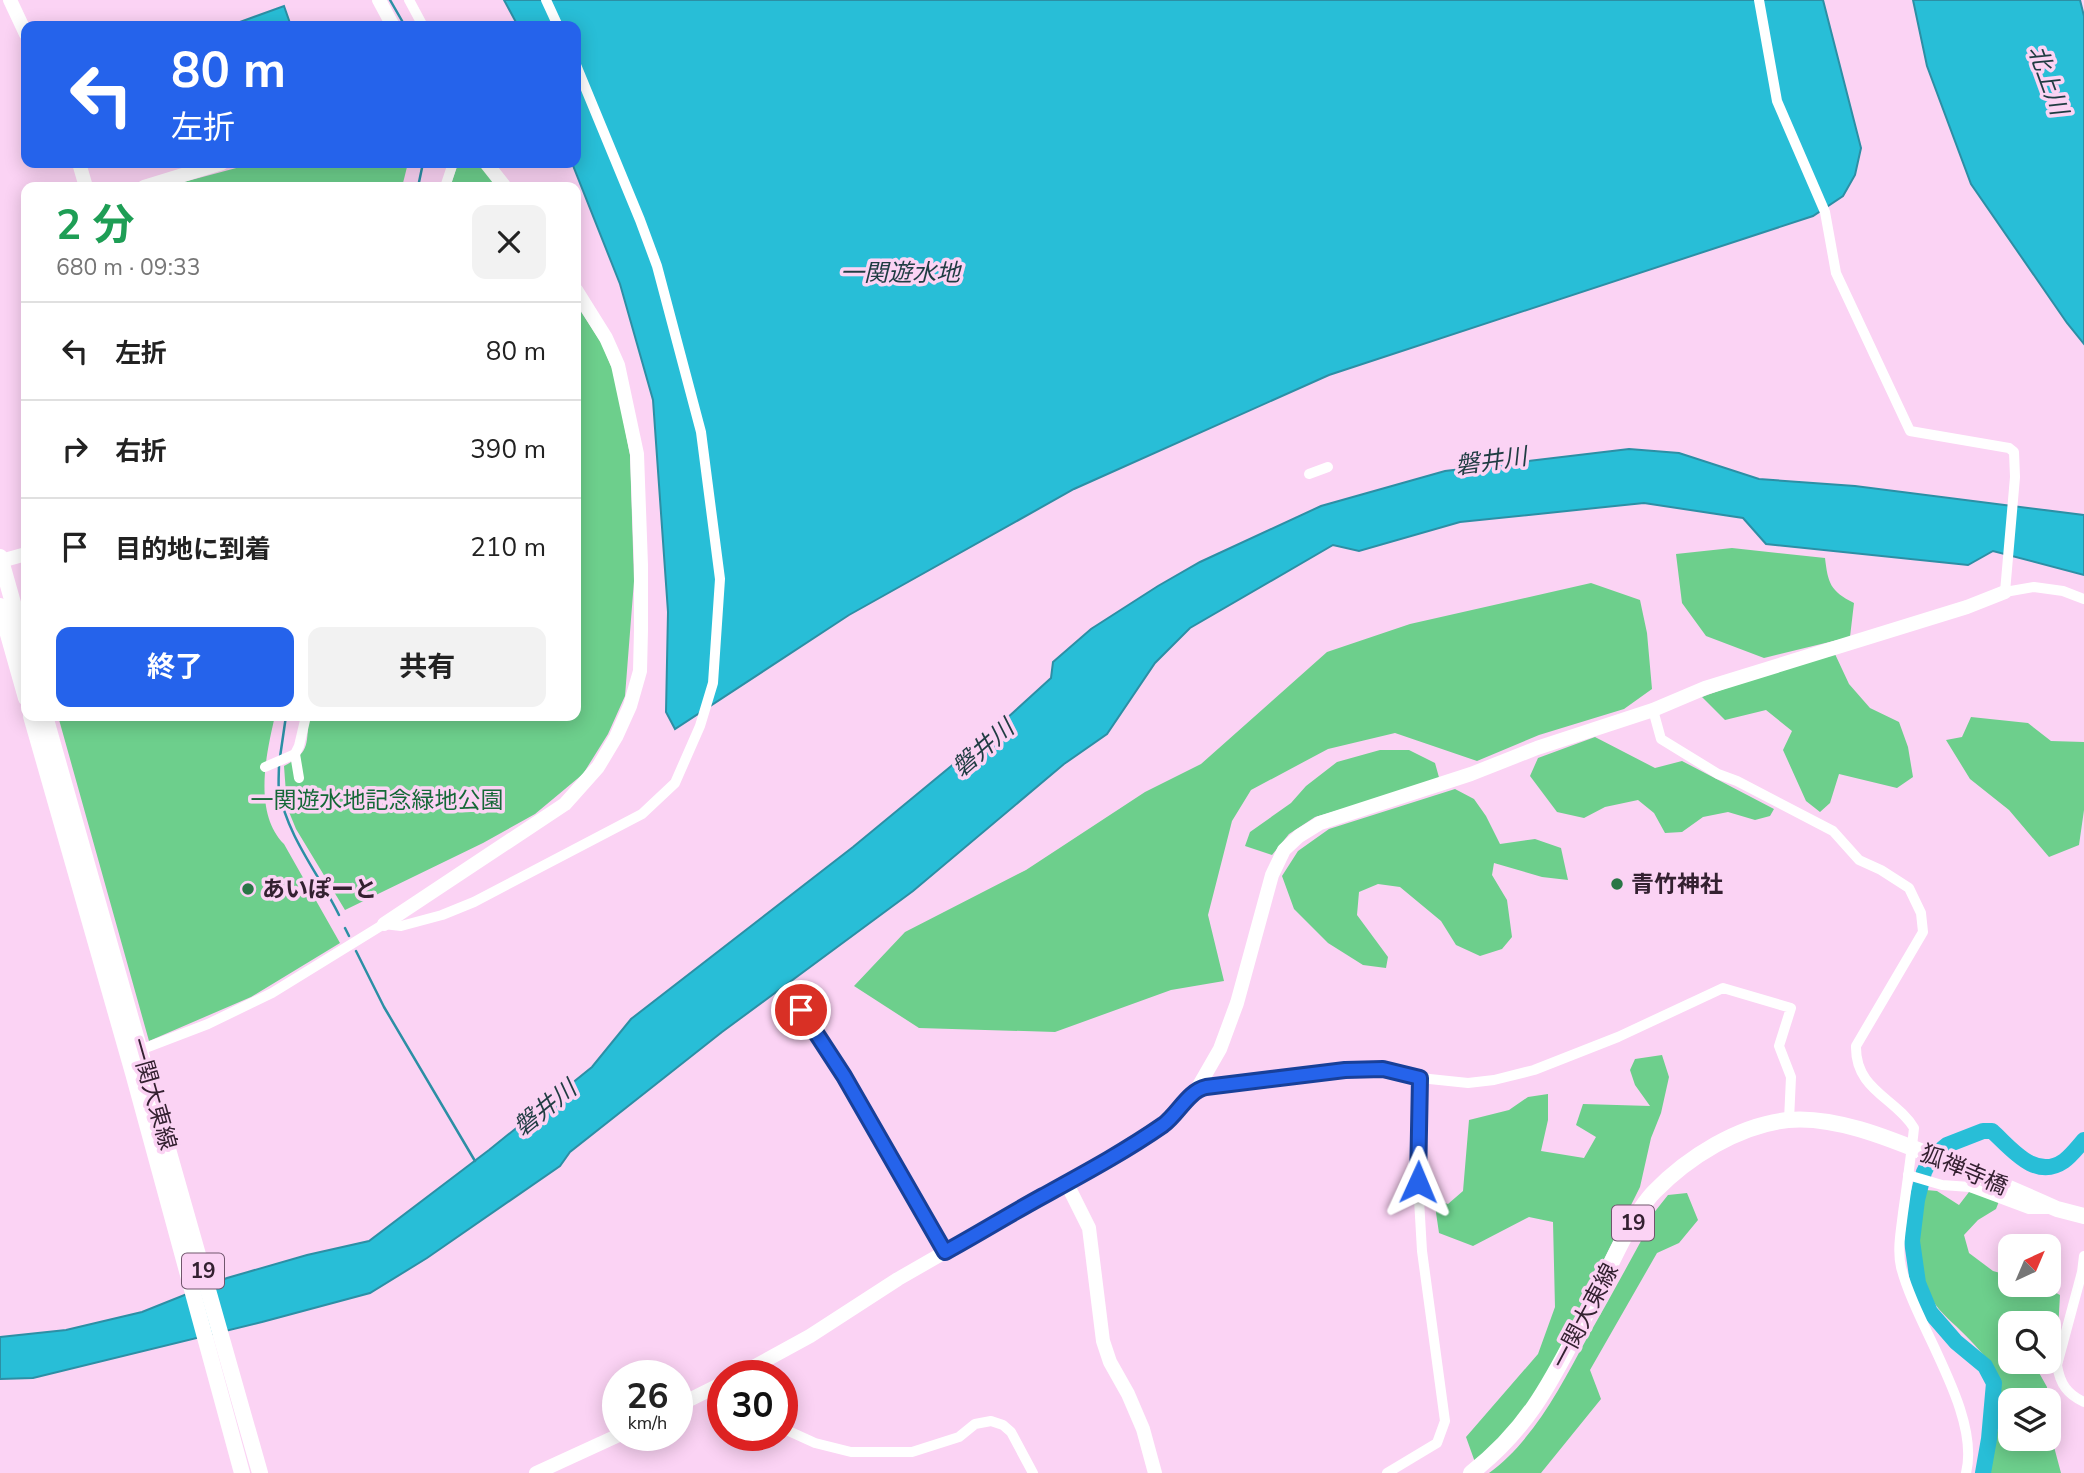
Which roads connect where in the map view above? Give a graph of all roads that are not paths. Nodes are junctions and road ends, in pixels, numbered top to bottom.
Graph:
1 (10, 0) edge
2 (379, 0) edge
3 (409, 0) edge
4 (546, 0) edge
5 (1759, 0) edge
6 (390, 21) edge
7 (420, 21) edge
8 (556, 21) edge
9 (21, 23) edge
10 (581, 77) edge
11 (206, 168) edge
12 (490, 168) edge
13 (160, 182) edge
14 (501, 182) edge
15 (581, 298) edge
16 (1328, 467) dead end
17 (1309, 474) dead end
18 (21, 555) edge
19 (1, 559) edge
20 (2006, 587) junction
21 (2084, 598) edge
22 (0, 606) edge
23 (21, 631) edge
24 (21, 680) edge
25 (1653, 710) junction
26 (33, 721) edge
27 (46, 721) edge
28 (305, 721) edge
29 (295, 754) junction
30 (265, 767) dead end
31 (299, 778) dead end
32 (384, 923) junction
33 (801, 1010) dead end
34 (140, 1050) junction
35 (139, 1071) junction
36 (1420, 1078) junction
37 (1197, 1089) junction
38 (1789, 1120) junction
39 (1894, 1140) joint
40 (1910, 1175) junction
41 (1067, 1184) junction
42 (2057, 1209) junction
43 (2084, 1216) edge
44 (945, 1252) junction
45 (2084, 1256) edge
46 (766, 1360) edge
47 (2084, 1402) edge
48 (798, 1435) edge
49 (602, 1443) edge
50 (242, 1473) edge
51 (260, 1473) edge
52 (536, 1473) edge
53 (1033, 1473) edge
54 (1155, 1473) edge
55 (1387, 1473) edge
56 (1472, 1473) edge
57 (1966, 1473) edge

1 - 9 street
2 - 6 street
3 - 7 street
4 - 8 street
5 - 20 street
10 - 32 street
11 - 13 street
12 - 14 street
15 - 32 street
16 - 17 street
18 - 19 street
19 - 23 main road
20 - 21 street
20 - 25 street
22 - 24 main road
25 - 37 street
25 - 40 street
26 - 35 main road, 一関大東線 / 19
27 - 34 main road, 一関大東線 / 19
28 - 29 street
29 - 30 street
29 - 31 street
32 - 34 street
33 - 44 street
34 - 35 main road, 一関大東線 / 19
35 - 50 main road, 一関大東線 / 19
35 - 51 main road, 一関大東線 / 19
36 - 37 street
36 - 38 street
36 - 55 street
37 - 41 street
38 - 39 main road, 一関大東線 / 19
38 - 56 main road, 一関大東線 / 19
39 - 42 main road, 狐禅寺橋 / 19
40 - 42 street
40 - 57 street
41 - 44 street
41 - 54 street
42 - 43 main road, 19
44 - 46 street
45 - 47 street
48 - 53 street
49 - 52 street

